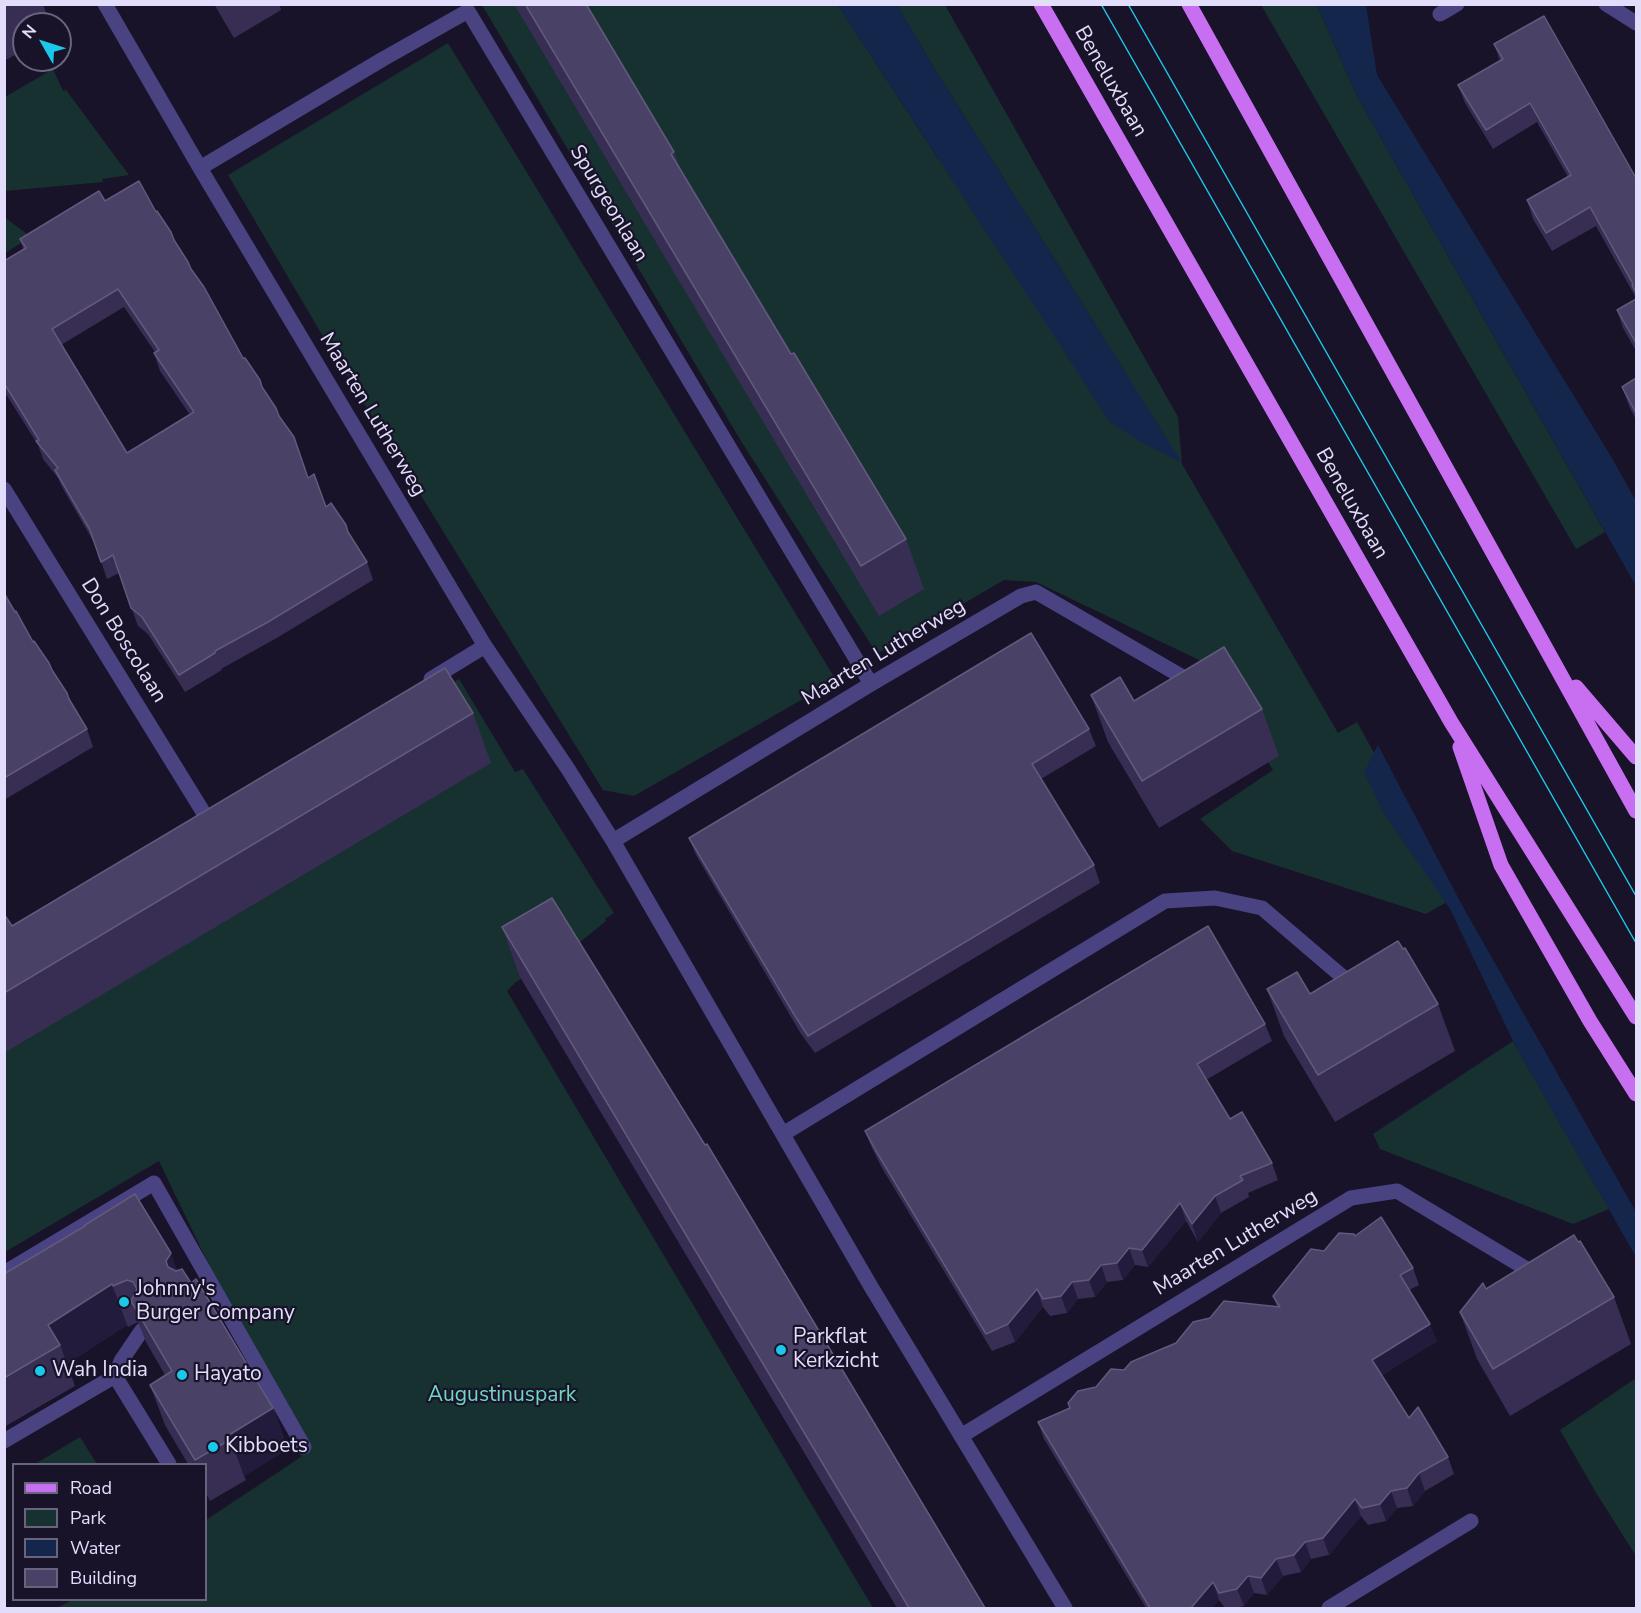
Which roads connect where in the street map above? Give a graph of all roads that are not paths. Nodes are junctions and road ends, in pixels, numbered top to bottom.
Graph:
1 (105, 4) edge
2 (1041, 4) edge
3 (1189, 4) edge
4 (1457, 4) edge
5 (1606, 4) edge
6 (1440, 14) dead end
7 (1636, 23) edge
8 (200, 168) junction
9 (4, 489) edge
10 (485, 646) junction
11 (1556, 665) junction
12 (1181, 676) edge
13 (423, 683) edge
14 (871, 684) junction
15 (1451, 722) junction
16 (1636, 757) edge
17 (221, 805) edge
18 (1636, 811) edge
19 (613, 841) junction
20 (1351, 984) edge
21 (1636, 1017) edge
22 (1636, 1094) edge
23 (783, 1134) junction
24 (4, 1273) edge
25 (1540, 1277) edge
26 (214, 1288) junction
27 (198, 1297) edge
28 (142, 1330) edge
29 (115, 1376) junction
30 (961, 1436) junction
31 (4, 1441) edge
32 (304, 1448) dead end
33 (168, 1463) edge
34 (1471, 1521) dead end
35 (1065, 1608) edge
36 (1329, 1608) edge

1 - 8 street, Maarten Lutherweg
2 - 15 main road, Beneluxbaan
3 - 11 main road
4 - 6 street
5 - 7 street
8 - 10 street, Maarten Lutherweg
8 - 14 street, Spurgeonlaan
9 - 17 street, Don Boscolaan
10 - 13 street
10 - 19 street, Maarten Lutherweg
11 - 16 main road
11 - 18 main road
12 - 14 street, Maarten Lutherweg
14 - 19 street, Maarten Lutherweg
15 - 21 main road, Beneluxbaan
15 - 22 main road
19 - 23 street, Maarten Lutherweg
20 - 23 street
23 - 30 street, Maarten Lutherweg
24 - 26 street
25 - 30 street, Maarten Lutherweg
26 - 27 street
26 - 32 street
28 - 29 street
29 - 31 street
29 - 33 street
30 - 35 street, Maarten Lutherweg
34 - 36 street

